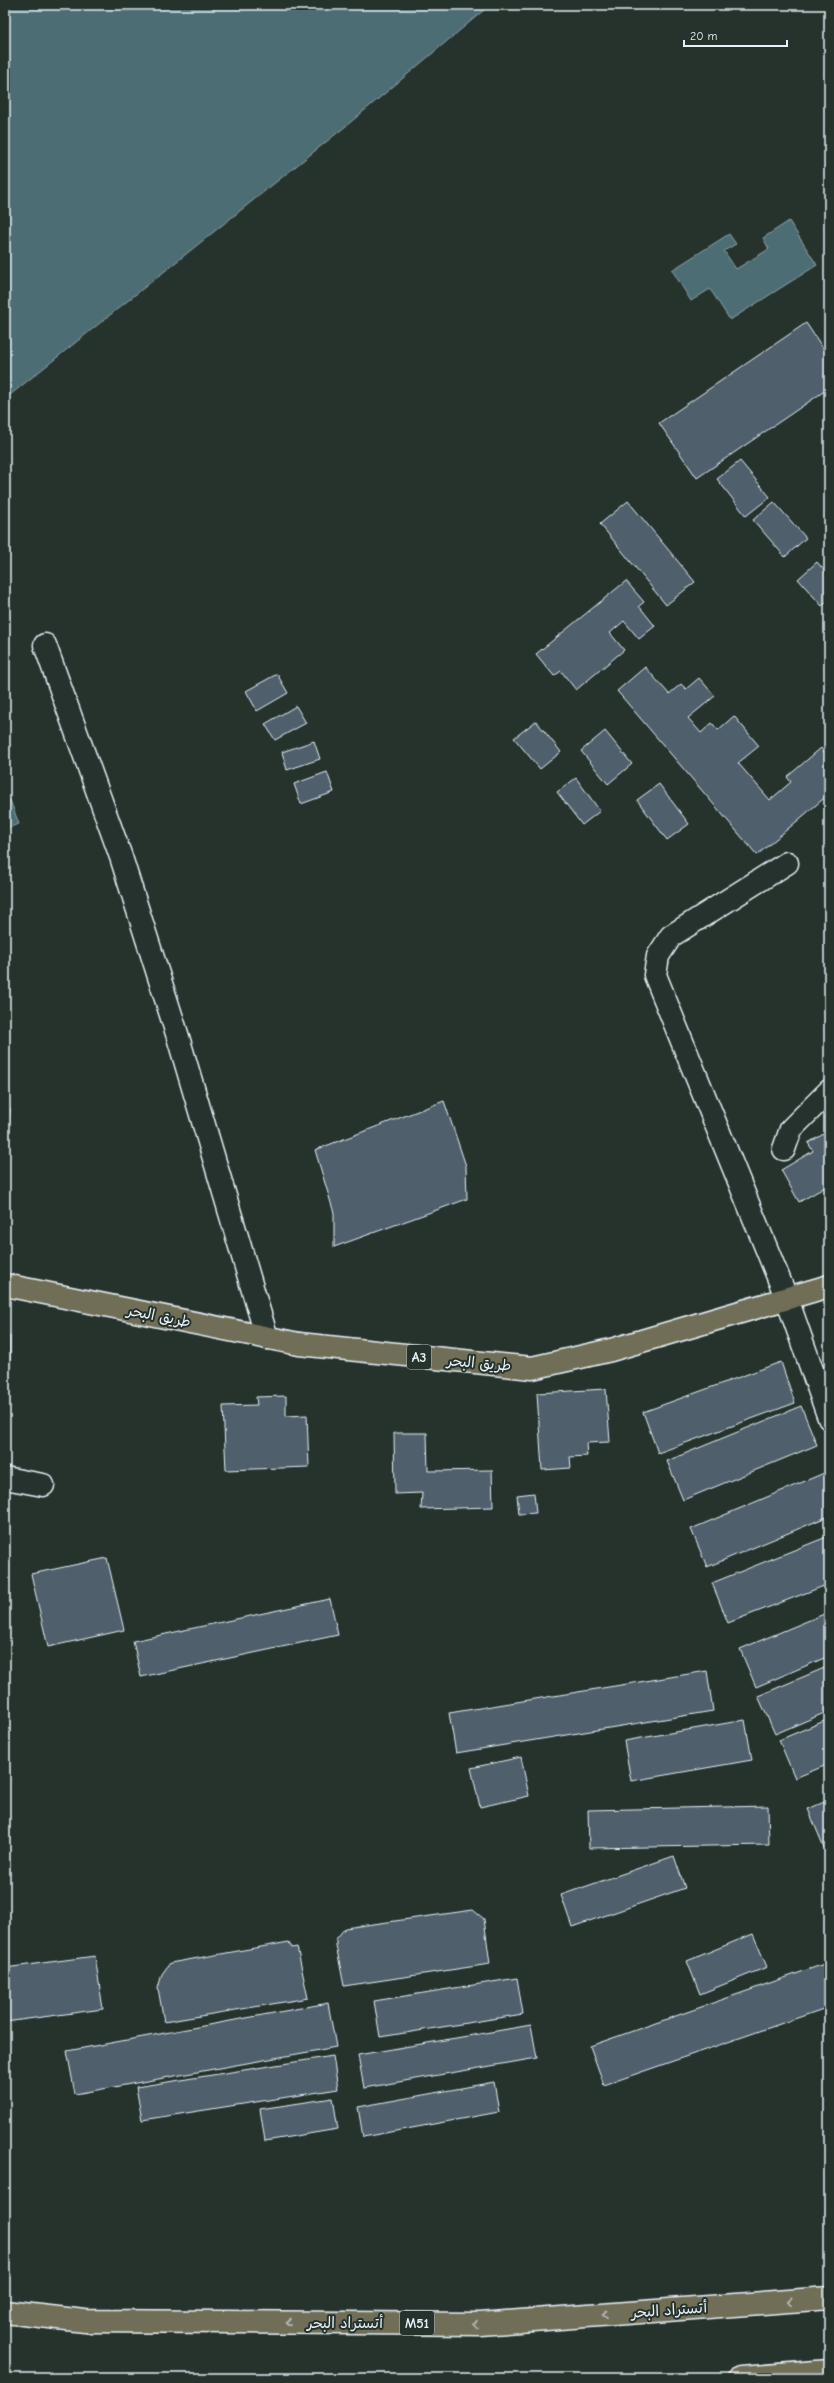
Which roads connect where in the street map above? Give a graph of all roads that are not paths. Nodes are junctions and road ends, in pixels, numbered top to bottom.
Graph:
1 (45, 645) dead end
2 (787, 864) dead end
3 (829, 1091) edge
4 (784, 1150) dead end
5 (5, 1284) edge
6 (829, 1286) edge
7 (787, 1299) junction
8 (267, 1338) junction
9 (829, 1418) edge
10 (5, 1478) edge
11 (43, 1485) dead end
12 (829, 2298) edge
13 (5, 2312) edge
14 (829, 2371) edge
15 (740, 2378) edge

1 - 8 street
2 - 7 street
3 - 4 street
5 - 8 highway, طريق البحر / A3
6 - 7 highway, طريق البحر / A3
7 - 8 highway, طريق البحر / A3
7 - 9 street
10 - 11 street
12 -> 13 highway, أتستراد البحر / M51
14 - 15 highway

